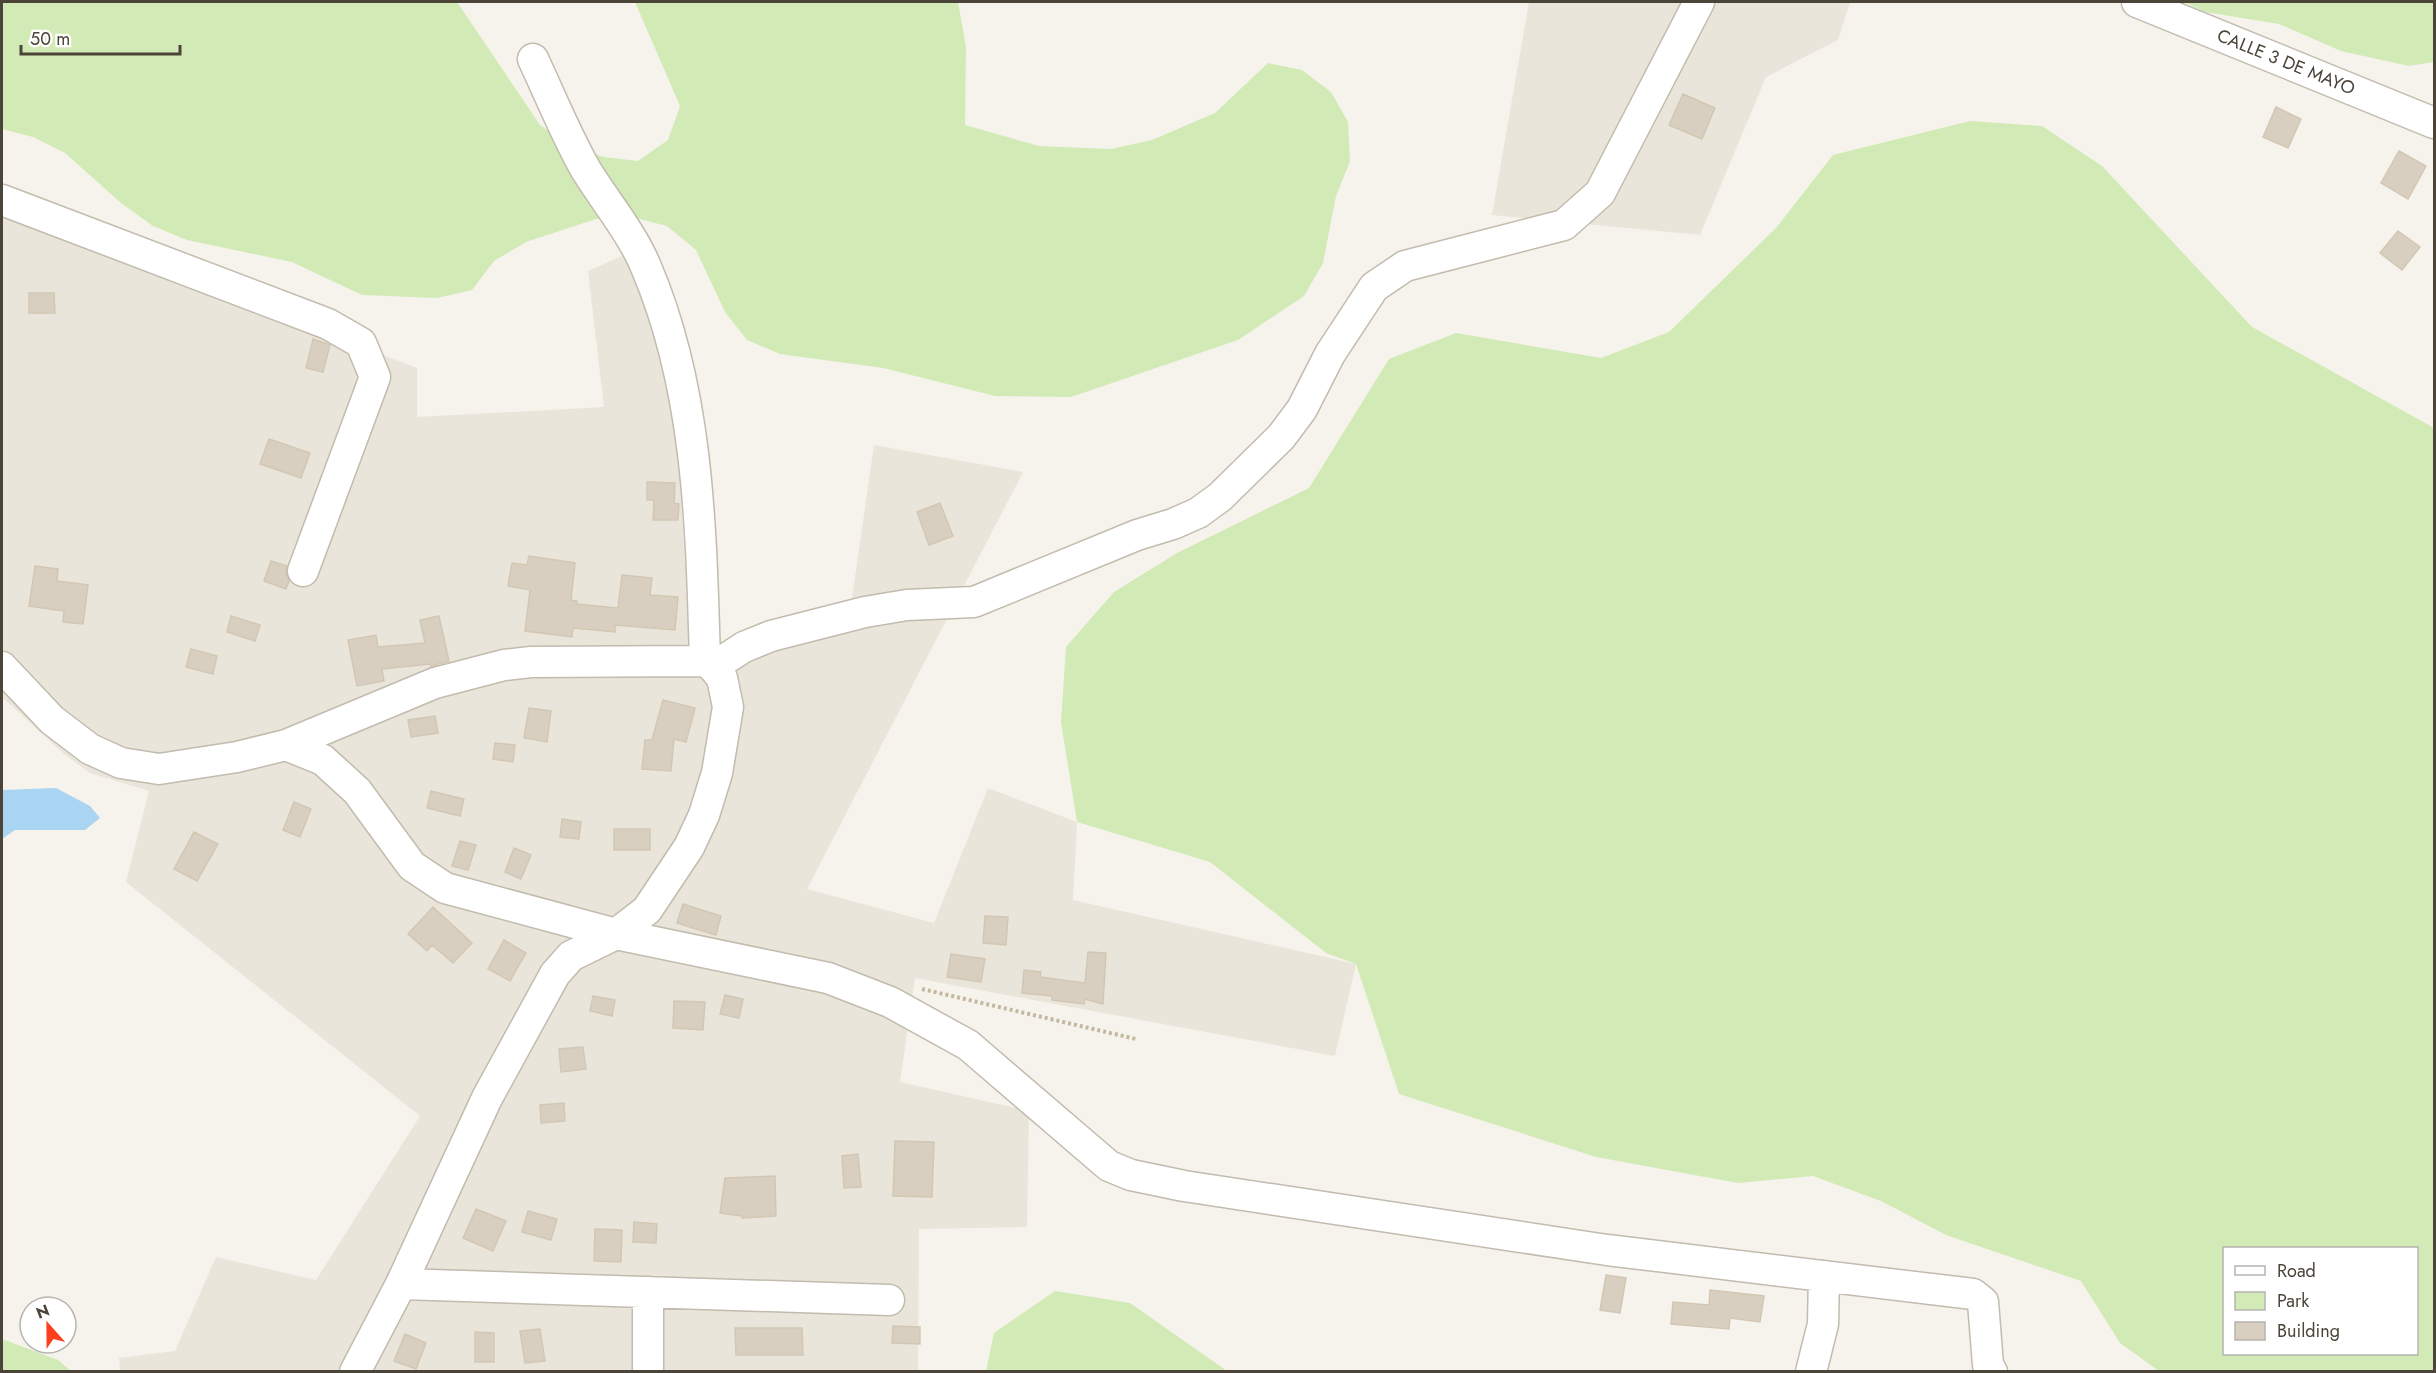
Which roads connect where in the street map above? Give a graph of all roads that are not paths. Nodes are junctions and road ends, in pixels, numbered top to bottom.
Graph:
1 (1699, 2) edge
2 (2137, 2) edge
3 (533, 59) dead end
4 (2434, 123) edge
5 (2, 200) edge
6 (303, 572) dead end
7 (709, 664) junction
8 (2, 667) edge
9 (286, 745) junction
10 (616, 934) junction
11 (1824, 1276) junction
12 (401, 1284) junction
13 (648, 1292) junction
14 (889, 1300) dead end
15 (354, 1371) edge
16 (648, 1371) edge
17 (1811, 1371) edge
18 (1992, 1371) edge

1 - 7 street
2 - 4 street, CALLE 3 DE MAYO
3 - 7 street
5 - 6 street
7 - 9 street
7 - 10 street
8 - 9 street
9 - 10 street
10 - 11 street
10 - 12 street
11 - 17 street
11 - 18 street
12 - 13 street
12 - 15 street
13 - 14 street
13 - 16 street

